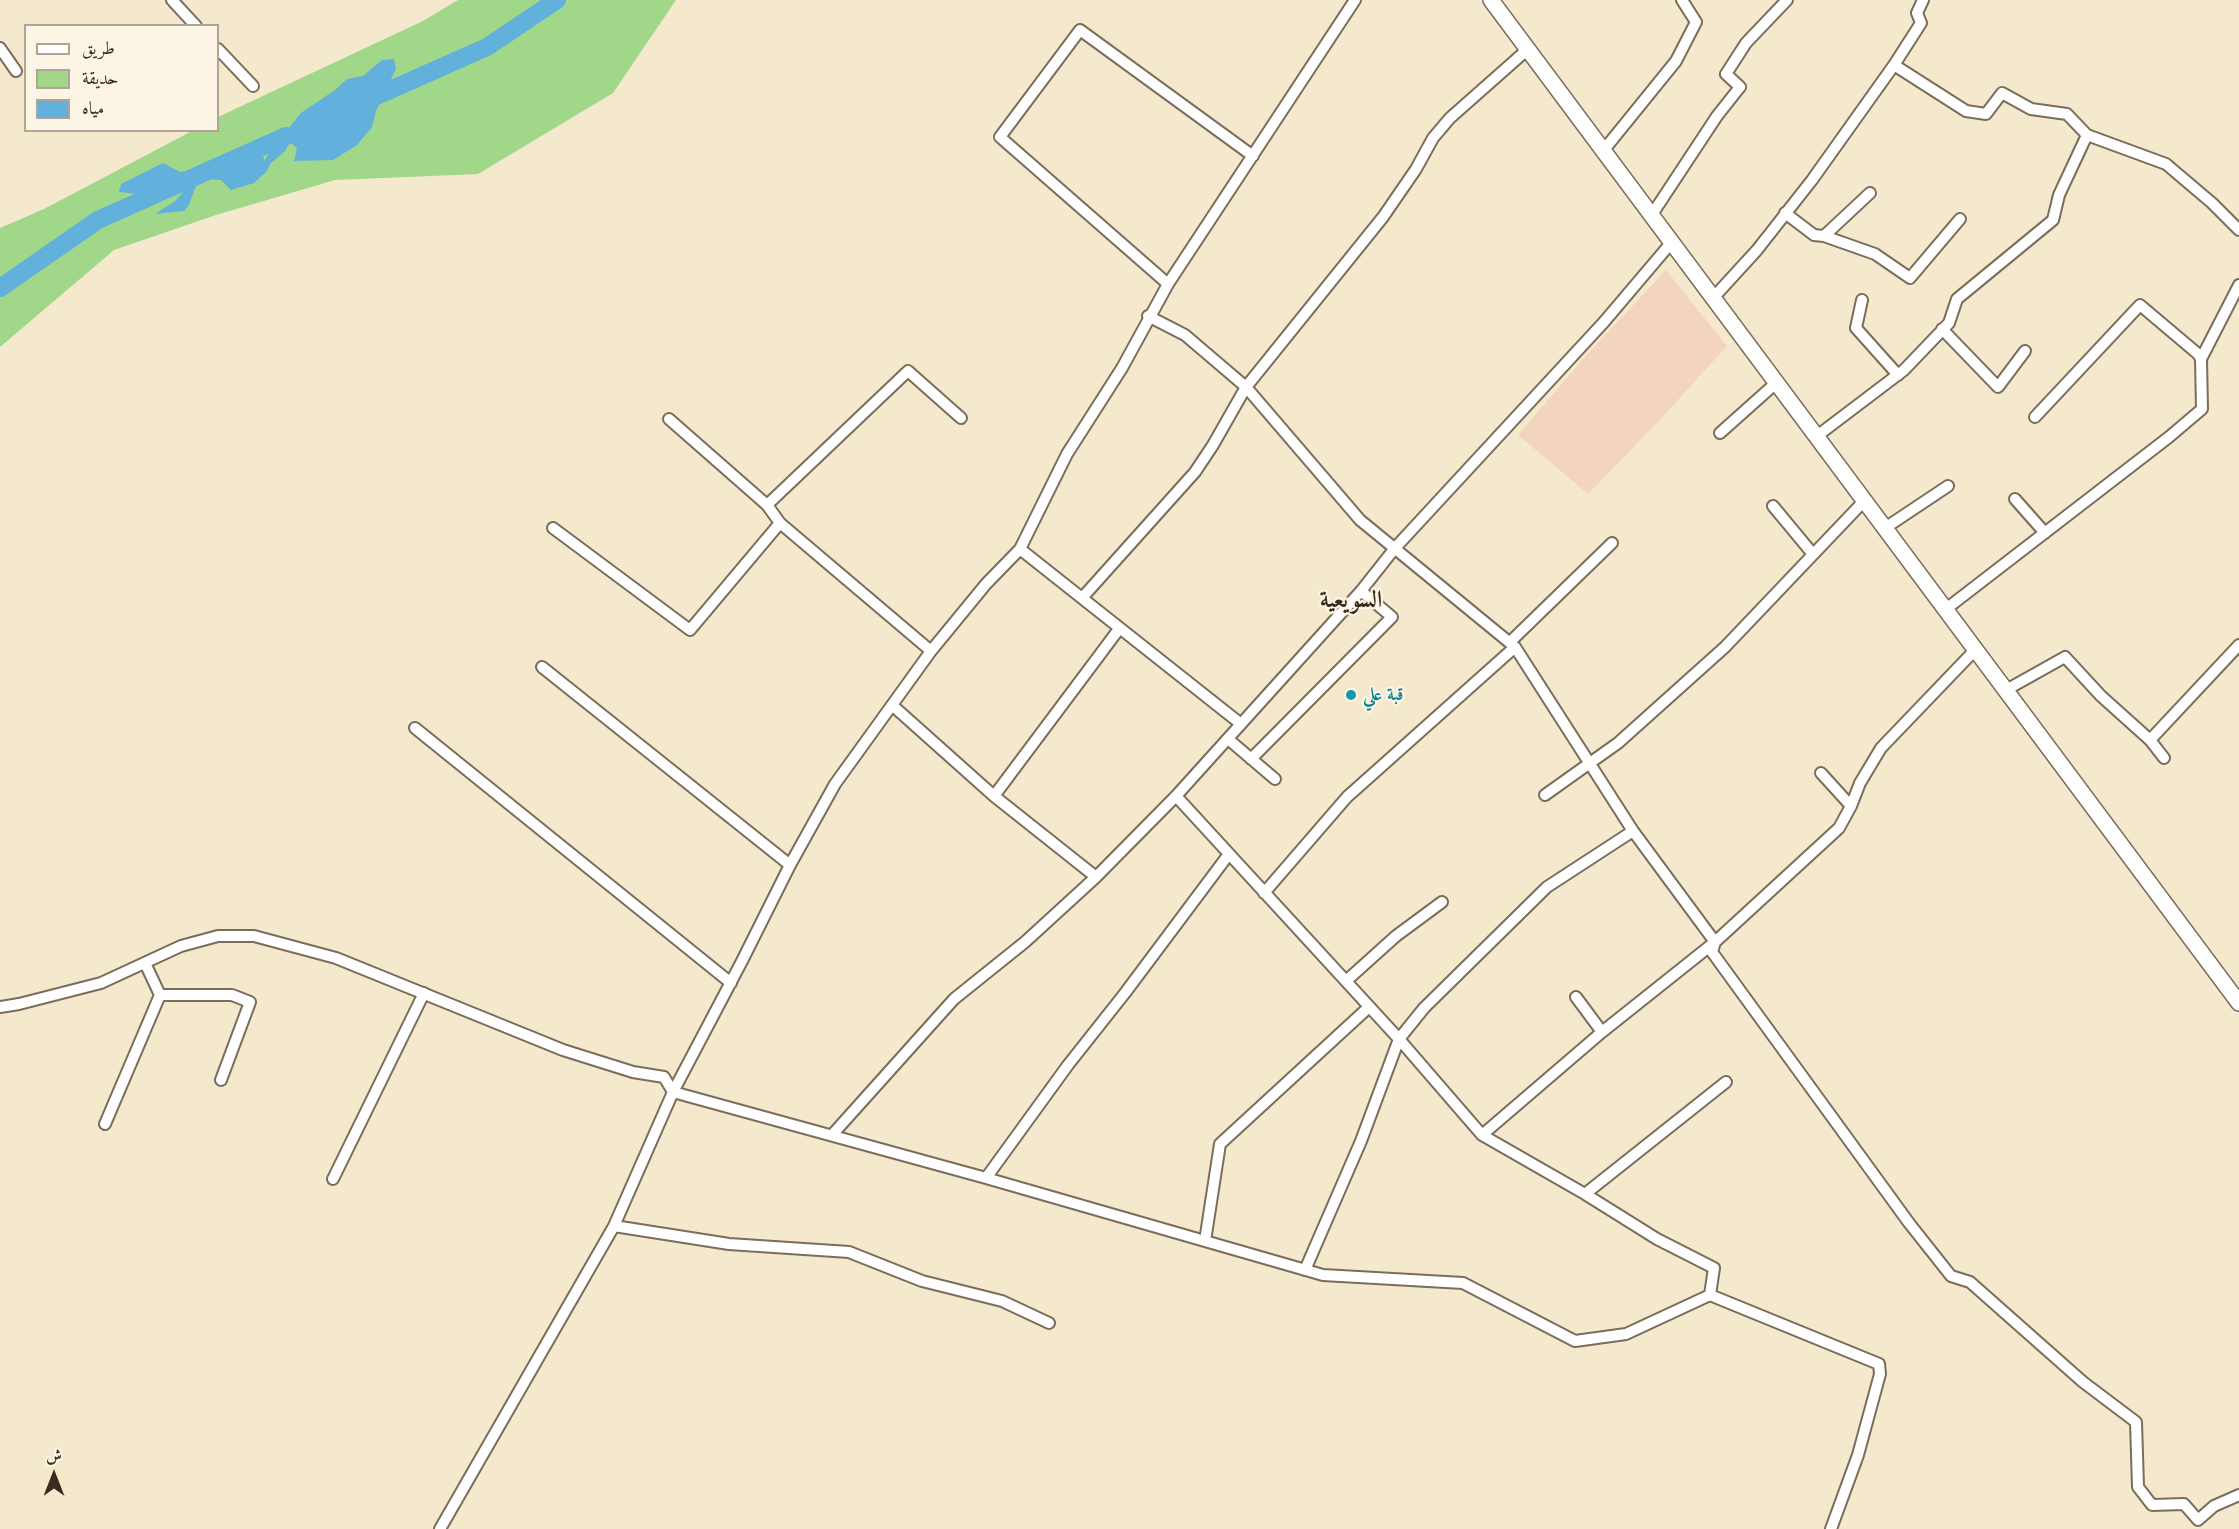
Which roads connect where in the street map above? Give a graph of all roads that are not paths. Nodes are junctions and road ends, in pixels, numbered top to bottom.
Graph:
1 (171, 0) edge
2 (1355, 0) edge
3 (1491, 0) edge
4 (1682, 0) edge
5 (1787, 0) edge
6 (1923, 0) edge
7 (194, 24) edge
8 (0, 48) edge
9 (219, 49) edge
10 (1528, 49) junction
11 (1894, 65) junction
12 (16, 71) dead end
13 (253, 86) dead end
14 (2087, 135) junction
15 (1603, 152) junction
16 (1253, 156) junction
17 (1870, 194) dead end
18 (1785, 213) junction
19 (1651, 216) junction
20 (1960, 219) dead end
21 (2239, 230) edge
22 (1824, 236) junction
23 (1671, 243) junction
24 (1168, 284) junction
25 (2239, 285) edge
26 (1714, 297) junction
27 (1862, 300) dead end
28 (1148, 316) junction
29 (1942, 329) junction
30 (2025, 351) dead end
31 (2201, 359) junction
32 (1898, 375) junction
33 (1776, 383) junction
34 (1246, 387) junction
35 (2035, 417) dead end
36 (961, 418) dead end
37 (669, 419) dead end
38 (1719, 434) dead end
39 (1817, 436) junction
40 (1948, 486) dead end
41 (2015, 499) dead end
42 (1865, 500) junction
43 (767, 505) junction
44 (1773, 506) dead end
45 (780, 523) junction
46 (554, 528) dead end
47 (1886, 528) junction
48 (2045, 533) junction
49 (1612, 543) dead end
50 (1395, 548) junction
51 (1020, 549) junction
52 (1812, 554) junction
53 (1361, 591) junction
54 (1082, 598) junction
55 (1946, 609) junction
56 (1119, 629) junction
57 (1513, 644) junction
58 (2239, 645) edge
59 (1976, 649) junction
60 (931, 651) junction
61 (542, 667) dead end
62 (2006, 690) junction
63 (892, 705) junction
64 (1241, 724) junction
65 (414, 728) dead end
66 (1228, 739) junction
67 (2150, 740) junction
68 (2164, 758) dead end
69 (1251, 759) junction
70 (1590, 762) junction
71 (1821, 772) dead end
72 (1275, 779) dead end
73 (1545, 795) dead end
74 (994, 796) junction
75 (1176, 796) junction
76 (1851, 806) junction
77 (1633, 831) junction
78 (1229, 854) junction
79 (790, 866) junction
80 (1095, 877) junction
81 (1264, 892) junction
82 (1442, 902) dead end
83 (1715, 942) junction
84 (145, 963) junction
85 (1346, 981) junction
86 (731, 983) junction
87 (424, 993) junction
88 (160, 995) junction
89 (1576, 997) dead end
90 (2239, 1003) edge
91 (0, 1007) edge
92 (1369, 1007) junction
93 (1602, 1032) junction
94 (1399, 1039) junction
95 (221, 1080) dead end
96 (1726, 1082) dead end
97 (673, 1092) junction
98 (105, 1124) dead end
99 (832, 1135) junction
100 (1482, 1135) junction
101 (986, 1178) junction
102 (333, 1179) dead end
103 (1585, 1194) junction
104 (614, 1226) junction
105 (1205, 1241) junction
106 (1305, 1270) junction
107 (1710, 1295) junction
108 (1049, 1323) dead end
109 (2239, 1495) edge
110 (440, 1529) edge
111 (1831, 1529) edge

1 - 7 street
2 - 16 street
3 - 10 highway
4 - 15 street
5 - 19 street
6 - 11 street
8 - 12 street
9 - 13 street
10 - 15 highway
10 - 34 street
11 - 14 street
11 - 18 street
14 - 21 street
14 - 29 street
15 - 19 highway
16 - 24 street
16 - 24 street
17 - 22 street
18 - 22 street
18 - 26 street
19 - 23 highway
20 - 22 street
23 - 26 highway
23 - 50 street
24 - 28 street
25 - 31 street
26 - 33 highway
27 - 32 street
28 - 34 street
28 - 51 street
29 - 30 street
29 - 32 street
31 - 35 street
31 - 48 street
32 - 39 street
33 - 38 street
33 - 39 highway
34 - 50 street
34 - 54 street
36 - 43 street
37 - 43 street
39 - 42 highway
40 - 47 street
41 - 48 street
42 - 47 highway
42 - 52 street
43 - 45 street
44 - 52 street
45 - 46 street
45 - 60 street
47 - 55 highway
48 - 55 street
49 - 57 street
50 - 53 street
50 - 57 street
51 - 54 street
51 - 60 street
52 - 70 street
53 - 64 street
53 - 69 street
54 - 56 street
55 - 59 highway
56 - 64 street
56 - 74 street
57 - 70 street
57 - 81 street
58 - 67 street
59 - 62 highway
59 - 76 street
60 - 63 street
61 - 79 street
62 - 67 street
62 - 90 highway
63 - 74 street
63 - 79 street
64 - 66 street
65 - 86 street
66 - 69 street
66 - 75 street
67 - 68 street
69 - 72 street
70 - 73 street
70 - 77 street
71 - 76 street
74 - 80 street
75 - 78 street
75 - 80 street
76 - 83 street
77 - 83 street
77 - 94 street
78 - 81 street
78 - 101 street
79 - 86 street
80 - 99 street
81 - 85 street
82 - 85 street
83 - 93 street
83 - 109 street
84 - 87 street
84 - 88 street
84 - 91 street
85 - 92 street
86 - 97 street
87 - 97 street
87 - 102 street
88 - 95 street
88 - 98 street
89 - 93 street
92 - 94 street
92 - 105 street
93 - 100 street
94 - 100 street
94 - 106 street
96 - 103 street
97 - 99 street
97 - 104 street
99 - 101 street
100 - 103 street
101 - 105 street
103 - 107 street
104 - 108 street
104 - 110 street
105 - 106 street
106 - 107 street
107 - 111 street

